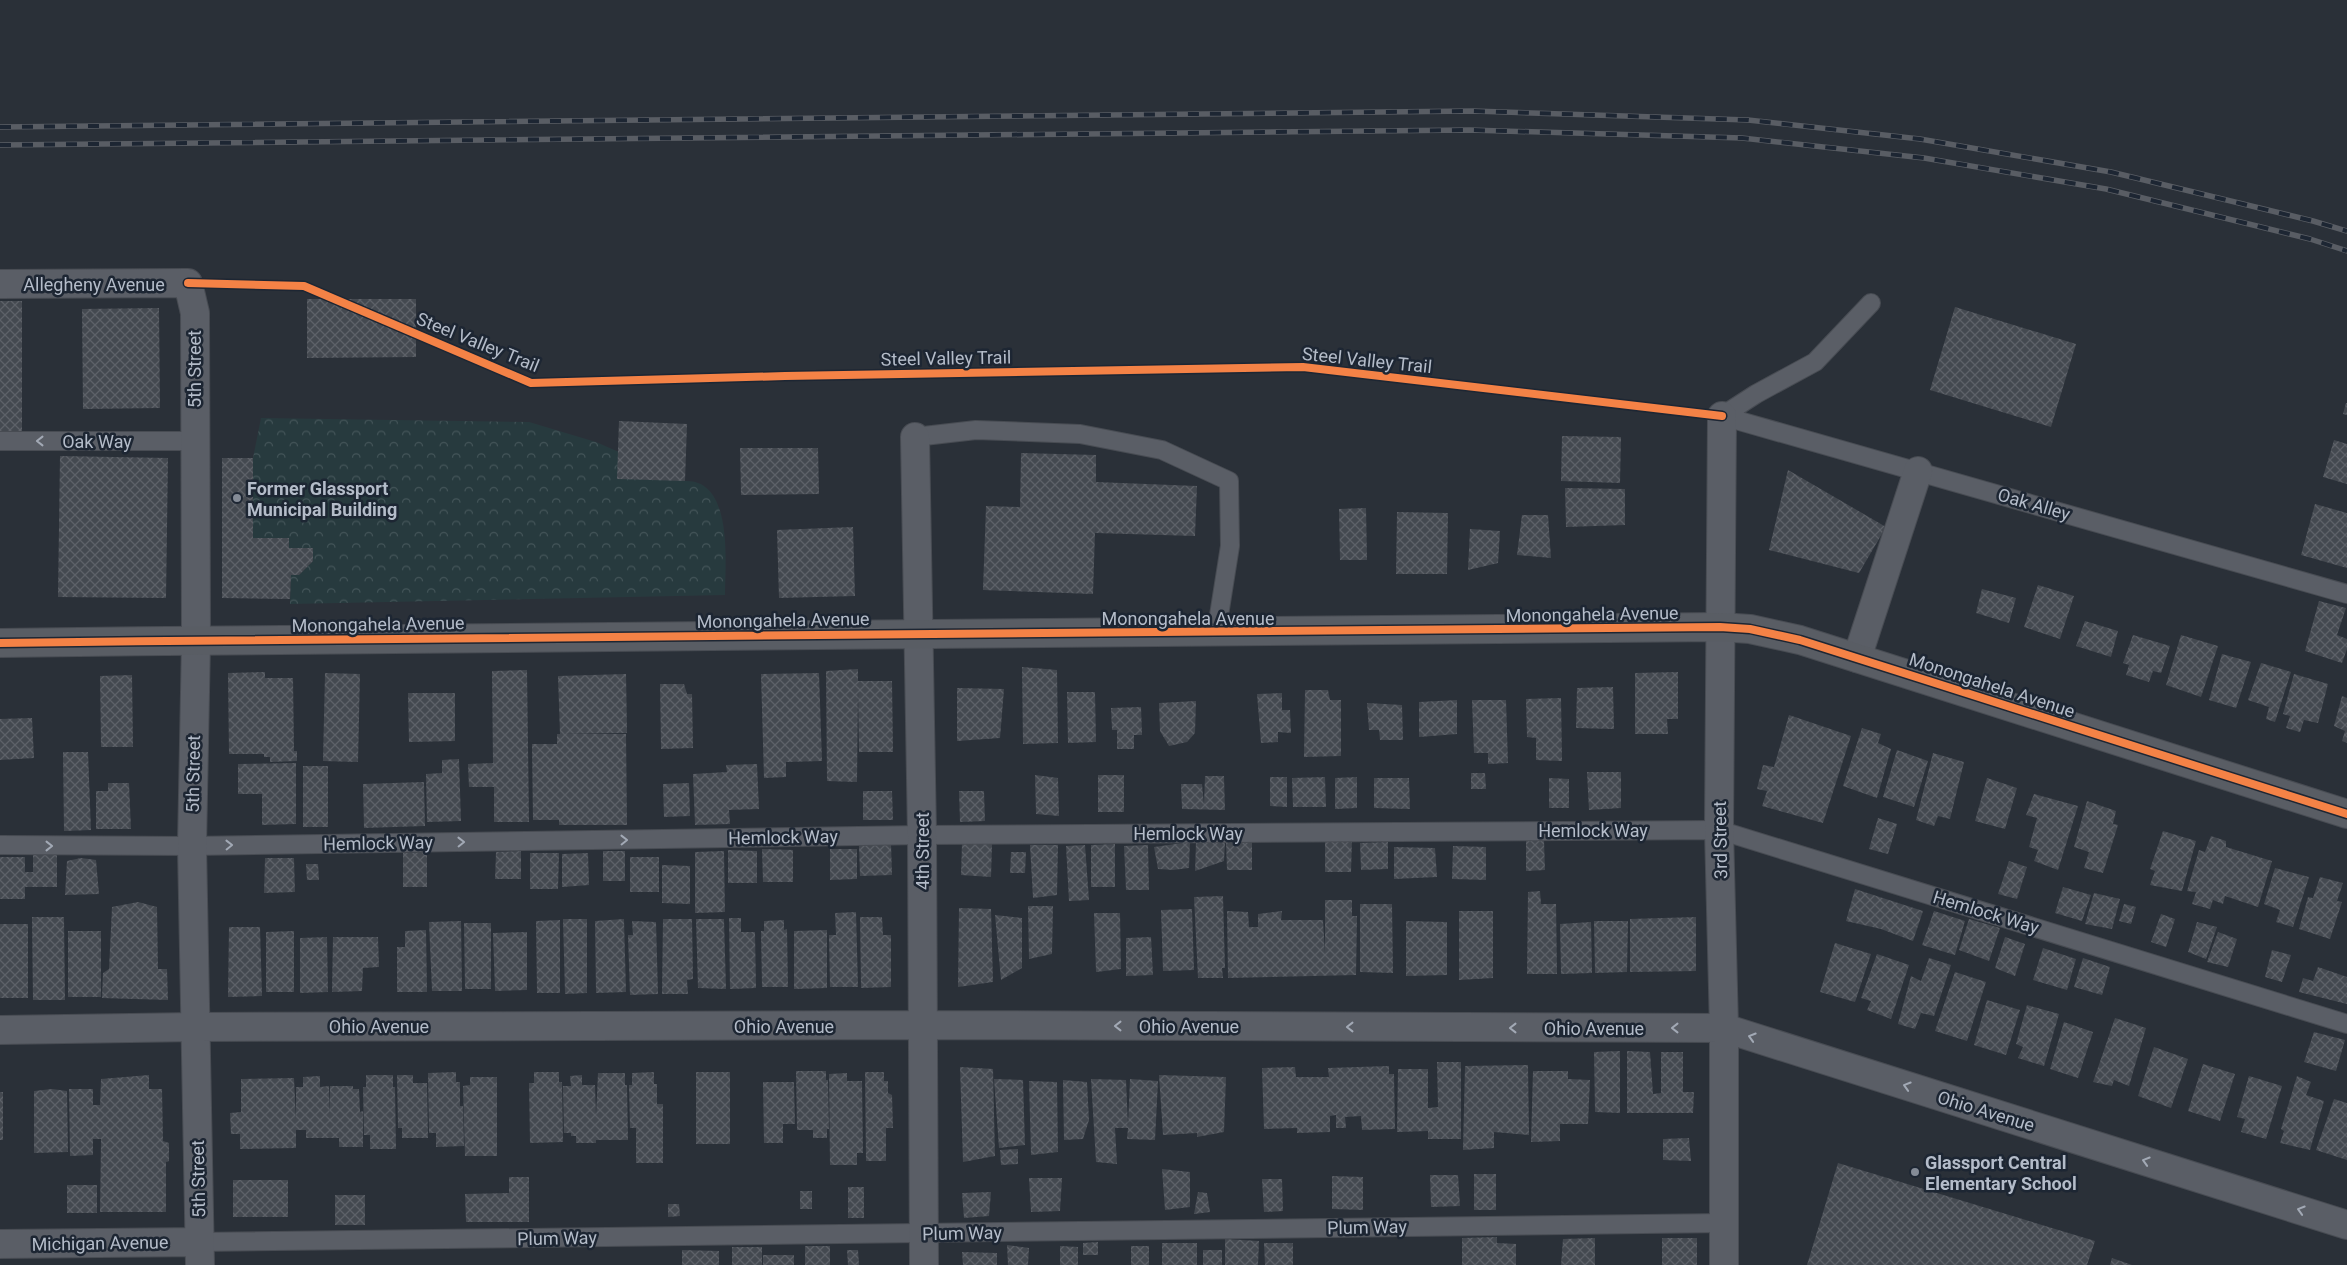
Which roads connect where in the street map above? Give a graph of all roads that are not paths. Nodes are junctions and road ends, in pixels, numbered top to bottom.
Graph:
1 (188, 283) joint
2 (0, 284) edge
3 (1871, 303) dead end
4 (1722, 416) junction
5 (915, 437) joint
6 (0, 441) edge
7 (194, 441) junction
8 (1918, 471) junction
9 (2347, 594) edge
10 (1720, 627) junction
11 (919, 634) junction
12 (1216, 634) junction
13 (196, 641) junction
14 (0, 643) edge
15 (1857, 658) junction
16 (2347, 814) edge
17 (1719, 830) junction
18 (922, 836) junction
19 (0, 846) edge
20 (192, 846) junction
21 (2347, 1024) edge
22 (923, 1025) junction
23 (195, 1026) junction
24 (1724, 1028) junction
25 (0, 1030) edge
26 (1724, 1223) junction
27 (2347, 1225) edge
28 (924, 1233) junction
29 (0, 1244) edge
30 (200, 1254) edge
31 (924, 1265) edge
32 (1724, 1265) edge

1 - 2 street, Allegheny Avenue
1 - 7 street, 5th Street
3 - 4 lane
4 - 8 lane, Oak Alley
4 - 10 street, 3rd Street
5 - 11 street, 4th Street
5 - 12 lane
7 -> 6 lane, Oak Way
7 - 13 street, 5th Street
8 - 9 lane, Oak Alley
8 - 15 street
10 - 12 main road, Monongahela Avenue
10 - 15 main road, Monongahela Avenue
10 - 17 street, 3rd Street
11 - 12 main road, Monongahela Avenue
11 - 13 main road, Monongahela Avenue
11 - 18 street, 4th Street
13 - 14 main road, Monongahela Avenue
13 - 20 street, 5th Street
15 - 16 main road, Monongahela Avenue
17 - 18 lane, Hemlock Way
17 - 21 lane, Hemlock Way
17 - 24 street, 3rd Street
20 -> 18 lane, Hemlock Way
18 - 22 street, 4th Street
19 -> 20 lane, Hemlock Way
20 - 23 street, 5th Street
22 - 23 street, Ohio Avenue
24 -> 22 street, Ohio Avenue
22 - 28 street, 4th Street
23 - 25 street, Ohio Avenue
23 - 30 street, 5th Street
24 - 26 street, 3rd Street
27 -> 24 street, Ohio Avenue
26 - 28 lane, Plum Way
26 - 32 street, 3rd Street
28 - 30 lane, Plum Way
28 - 31 street, 4th Street
29 - 30 street, Michigan Avenue

